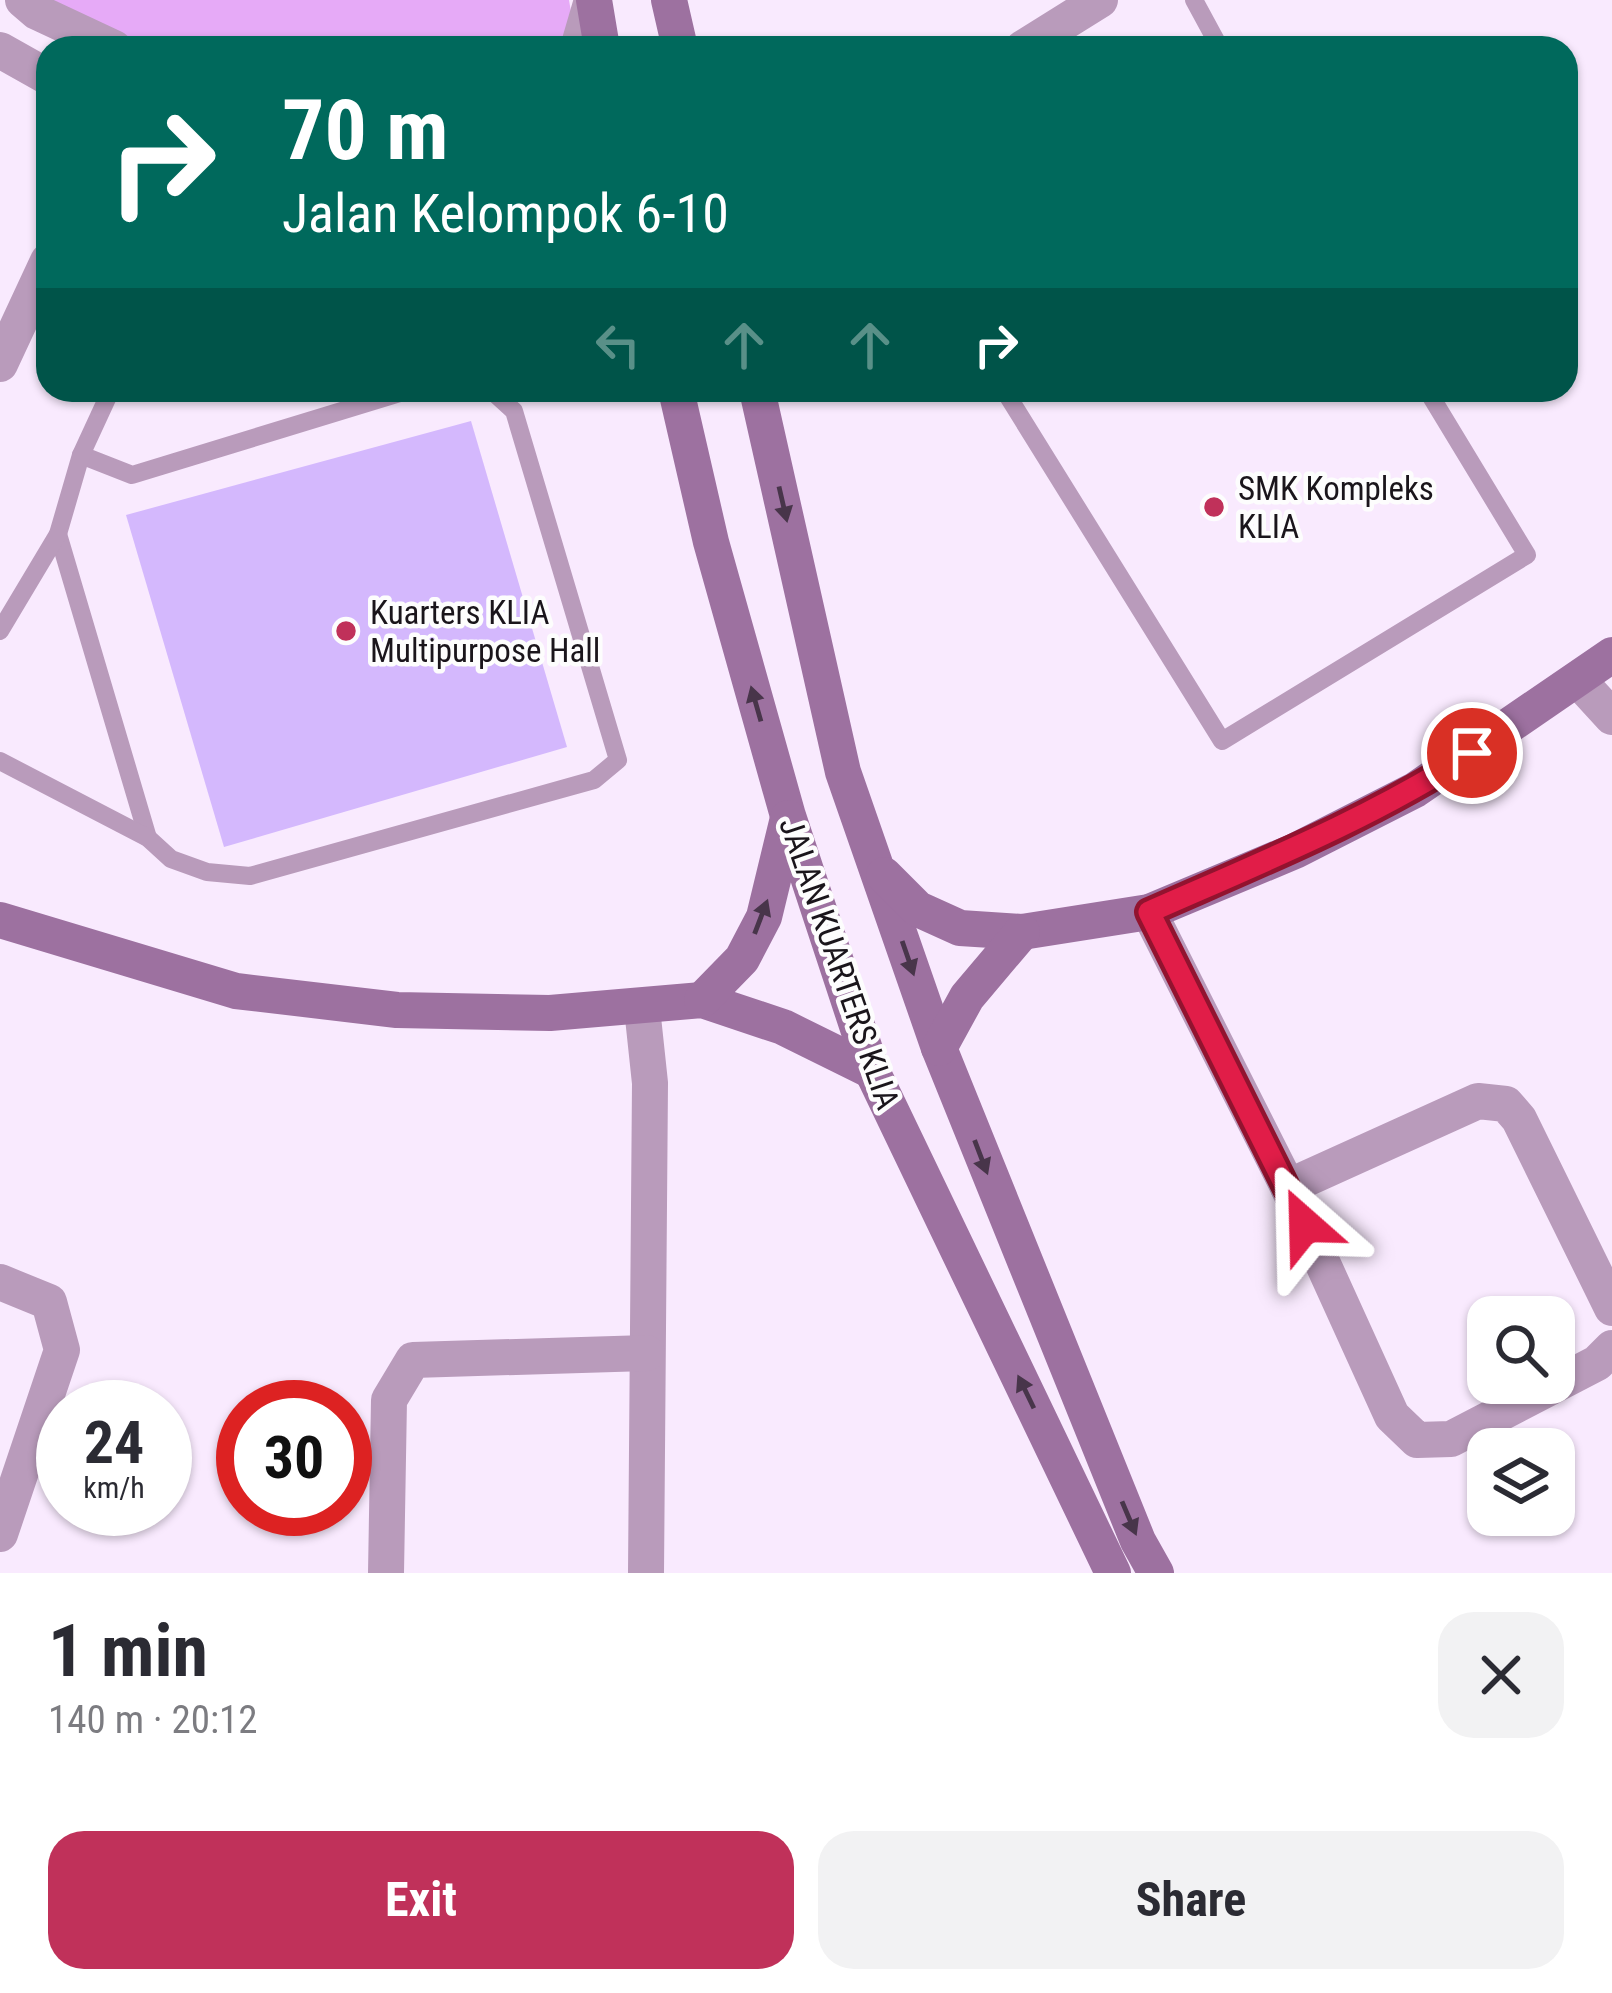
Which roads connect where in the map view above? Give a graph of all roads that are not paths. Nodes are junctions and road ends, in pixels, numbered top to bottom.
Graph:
1 (593, 0) edge
2 (669, 0) edge
3 (1100, 0) edge
4 (1194, 0) edge
5 (36, 4) edge
6 (93, 36) edge
7 (582, 36) edge
8 (600, 36) edge
9 (677, 36) edge
10 (1042, 36) edge
11 (1214, 36) edge
12 (0, 50) edge
13 (36, 70) edge
14 (36, 286) edge
15 (1, 358) edge
16 (105, 402) edge
17 (369, 402) edge
18 (504, 402) edge
19 (679, 402) edge
20 (760, 402) edge
21 (1011, 402) edge
22 (1434, 402) edge
23 (81, 455) junction
24 (58, 534) junction
25 (0, 632) edge
26 (1612, 655) edge
27 (1579, 681) junction
28 (1612, 717) edge
29 (0, 761) edge
30 (788, 817) junction
31 (148, 838) junction
32 (877, 869) junction
33 (1149, 912) junction
34 (0, 920) edge
35 (1022, 932) junction
36 (702, 1000) junction
37 (642, 1008) junction
38 (939, 1048) junction
39 (872, 1071) junction
40 (1288, 1187) junction
41 (0, 1282) edge
42 (1612, 1308) edge
43 (1612, 1348) edge
44 (647, 1353) junction
45 (0, 1534) edge
46 (386, 1573) edge
47 (646, 1573) edge
48 (1113, 1573) edge
49 (1156, 1573) edge

1 - 7 street
1 - 8 main road
2 - 9 main road
3 - 10 street
4 - 11 lane
5 - 6 street
12 - 13 street
14 - 15 street
16 - 23 lane
17 - 23 lane
18 - 31 lane
30 -> 19 main road, JALAN KUARTERS KLIA
20 -> 32 main road, JALAN KUARTERS KLIA
21 - 22 lane
23 - 24 lane
24 - 25 lane
24 - 31 lane
26 - 27 main road
27 - 28 street
27 - 33 main road
29 - 31 lane
36 -> 30 main road
30 - 39 main road, JALAN KUARTERS KLIA
32 - 35 main road
32 -> 38 main road, JALAN KUARTERS KLIA
33 - 35 main road
33 - 40 street
34 - 37 main road
35 - 38 main road
36 - 37 main road
36 - 39 main road
37 - 44 street
38 -> 49 main road, JALAN KUARTERS KLIA
48 -> 39 main road, JALAN KUARTERS KLIA
40 - 42 street
40 - 43 street
41 - 45 street
44 - 46 street
44 - 47 street

